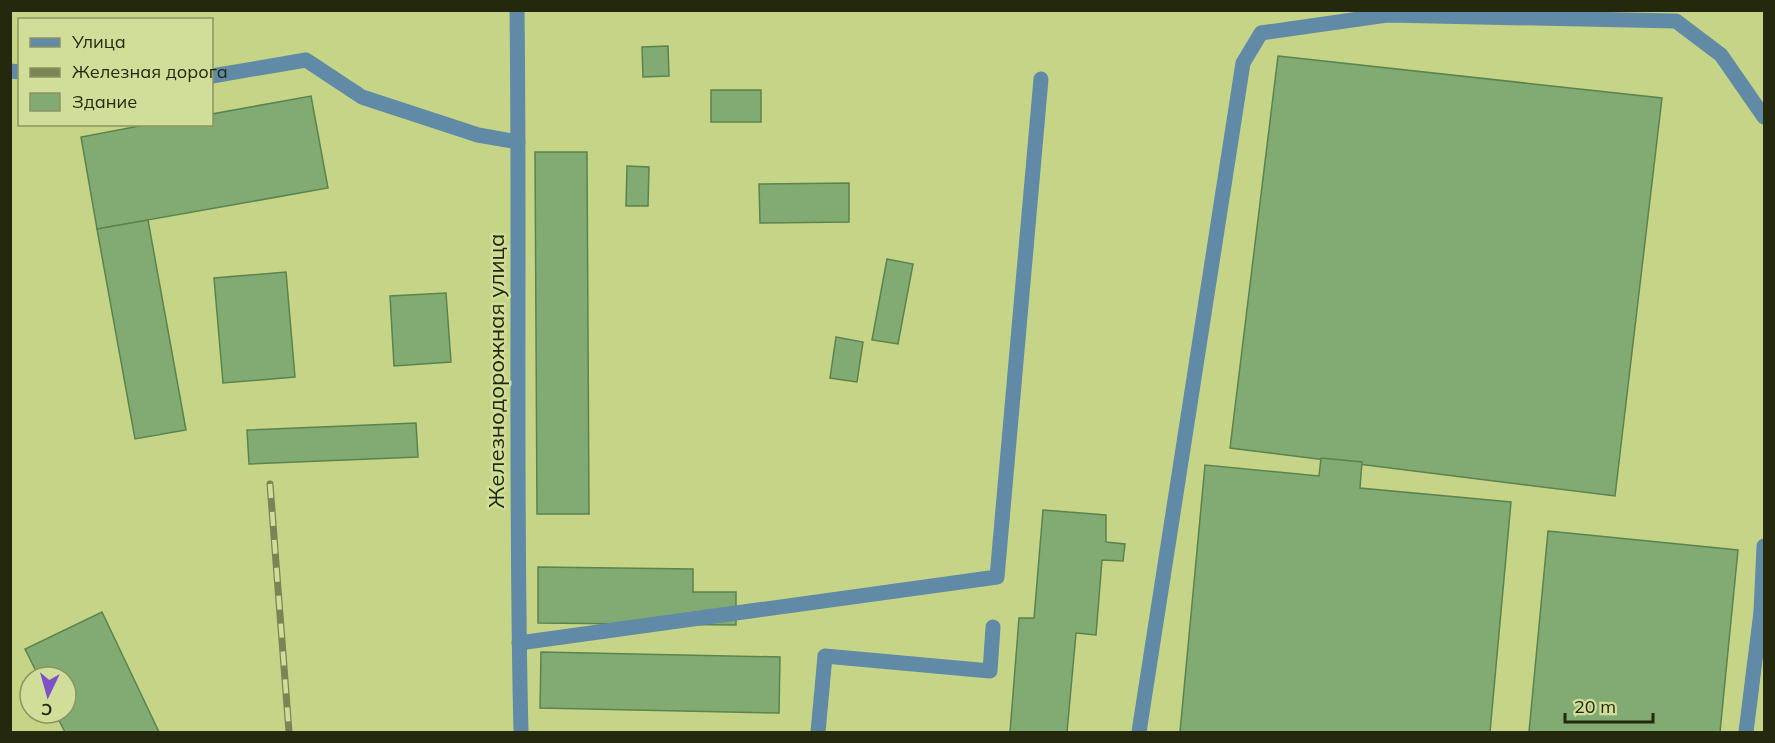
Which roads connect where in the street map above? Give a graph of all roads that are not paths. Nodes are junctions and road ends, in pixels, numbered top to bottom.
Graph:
1 (517, 10) edge
2 (213, 76) edge
3 (1041, 79) dead end
4 (1764, 117) edge
5 (518, 142) junction
6 (1764, 546) edge
7 (1762, 613) edge
8 (993, 627) dead end
9 (519, 643) junction
10 (521, 732) edge
11 (818, 732) edge
12 (1139, 732) edge
13 (1746, 732) edge

1 - 5 street, Железнодорожная улица
2 - 5 street
3 - 9 street
4 - 12 street
5 - 9 street, Железнодорожная улица
6 - 7 street
7 - 13 street
8 - 11 street
9 - 10 street, Железнодорожная улица

